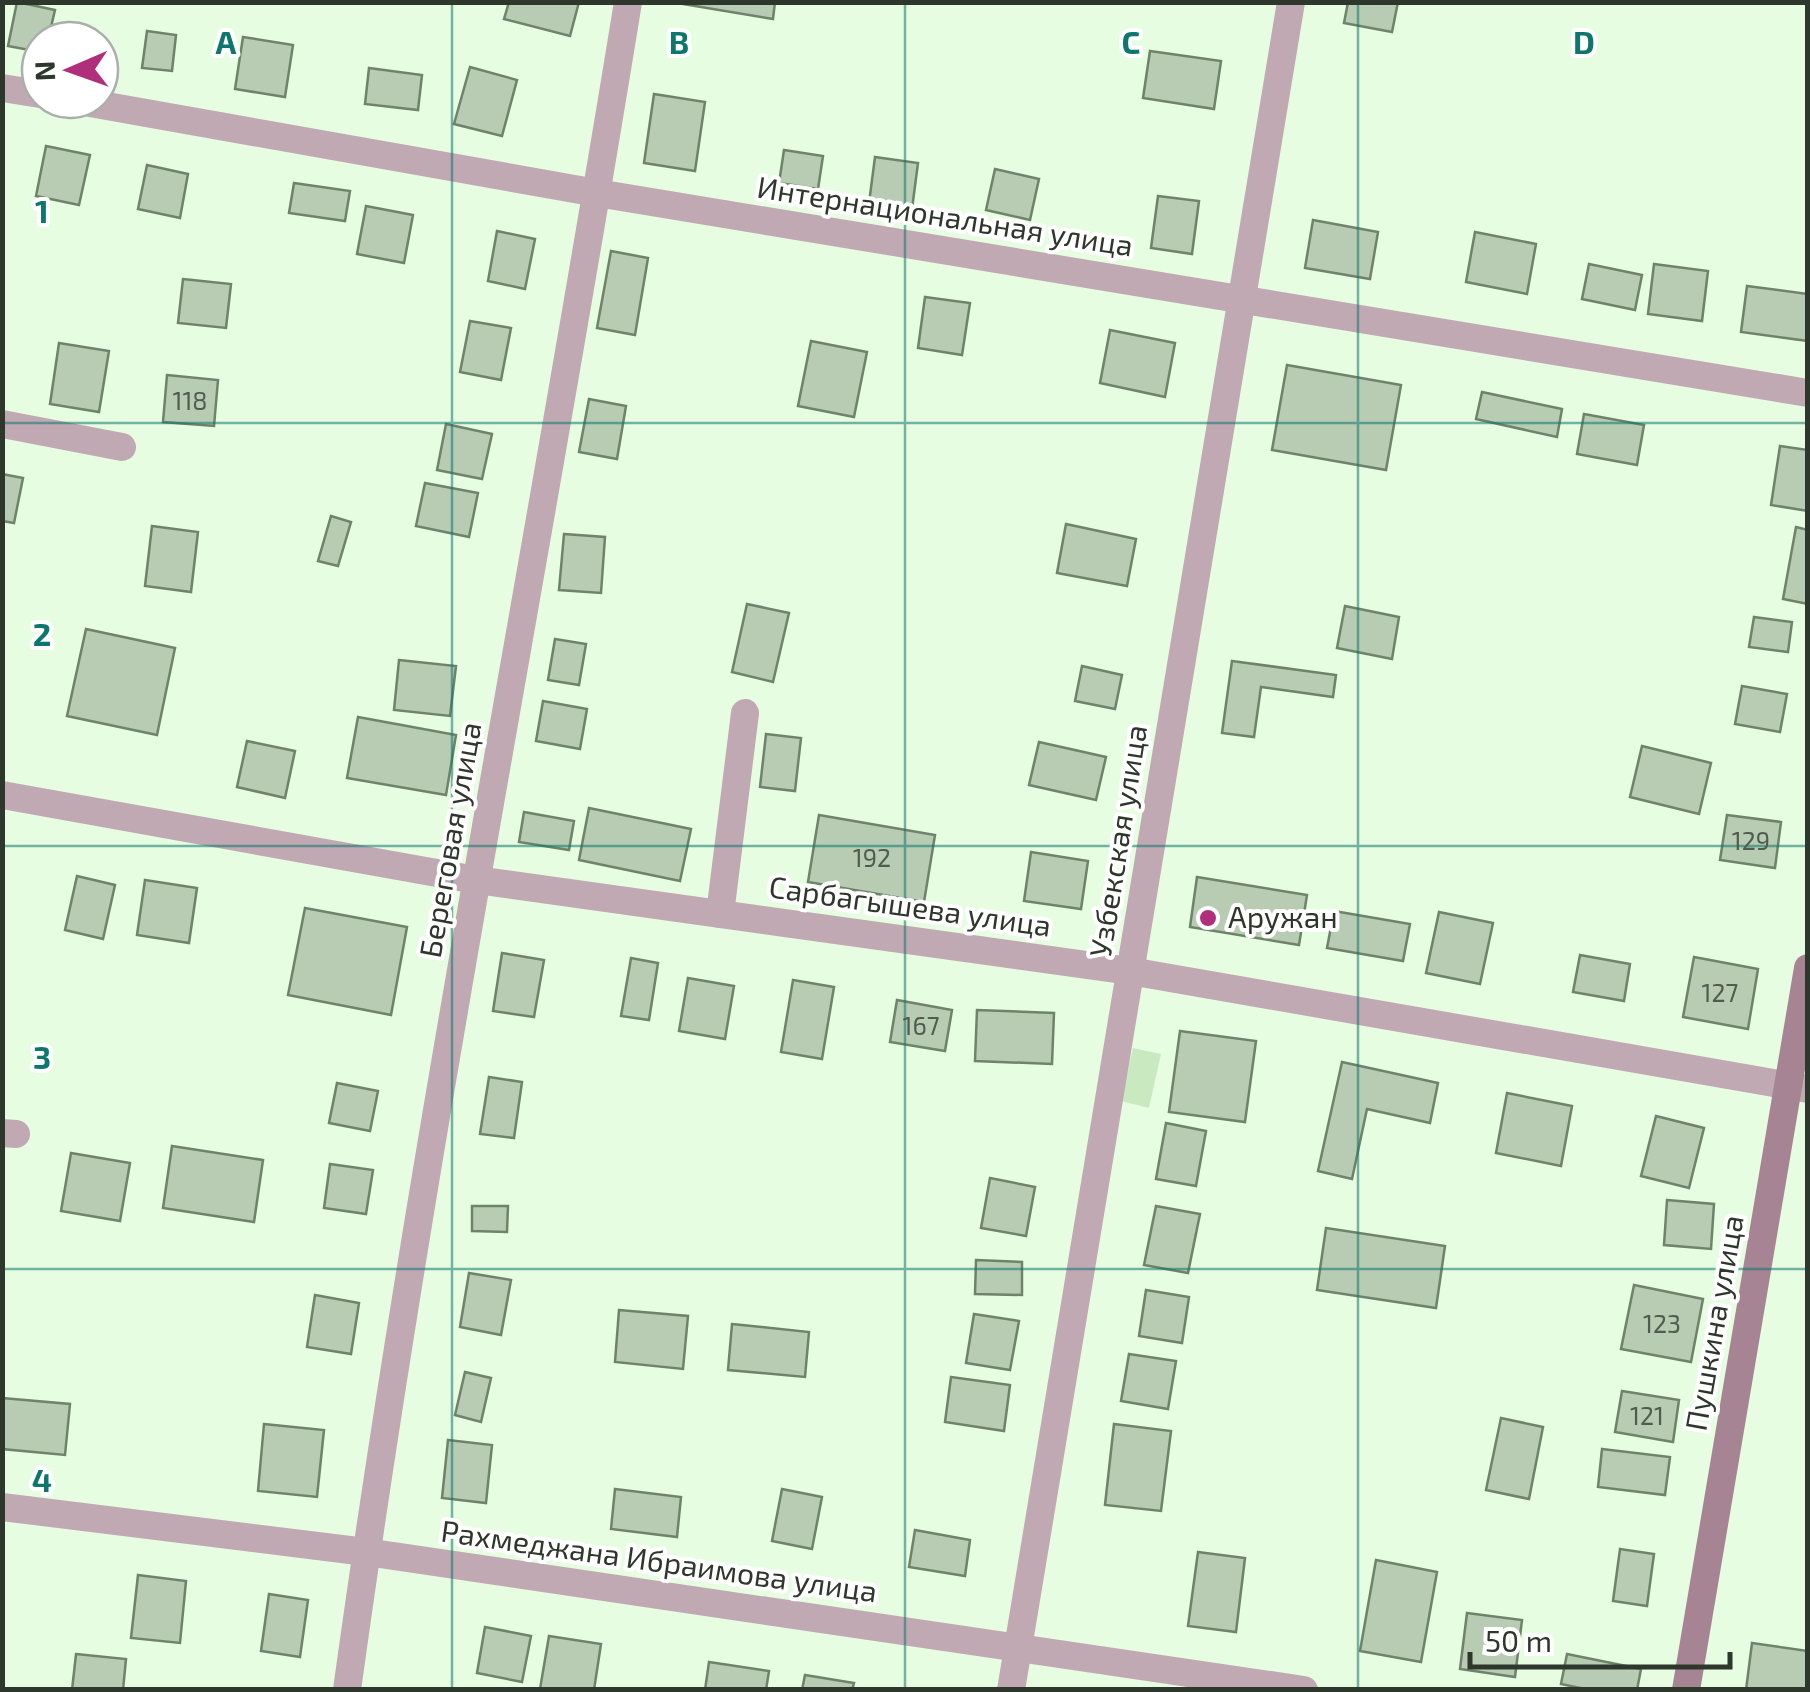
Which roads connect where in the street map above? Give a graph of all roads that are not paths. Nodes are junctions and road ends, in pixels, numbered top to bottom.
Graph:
1 (628, 2) edge
2 (1291, 2) edge
3 (120, 109) edge
4 (597, 193) junction
5 (1241, 298) junction
6 (1808, 393) edge
7 (2, 424) edge
8 (122, 448) dead end
9 (745, 713) dead end
10 (2, 795) edge
11 (476, 880) junction
12 (720, 914) junction
13 (1808, 968) edge
14 (1130, 971) junction
15 (1798, 1088) edge
16 (2, 1506) edge
17 (366, 1552) junction
18 (1019, 1647) junction
19 (348, 1690) edge
20 (1011, 1690) edge
21 (1304, 1690) edge
22 (1686, 1690) edge

1 - 4 street, Береговая улица
2 - 5 street, Узбекская улица
3 - 4 street, Интернациональная улица
4 - 5 street, Интернациональная улица
4 - 11 street, Береговая улица
5 - 6 street, Интернациональная улица
5 - 14 street, Узбекская улица
7 - 8 street
9 - 12 street
10 - 11 street, Сарбагышева улица
11 - 12 street, Сарбагышева улица
11 - 17 street, Береговая улица
12 - 14 street, Сарбагышева улица
13 - 15 main road, Пушкина улица
14 - 15 street, Сарбагышева улица
14 - 18 street, Узбекская улица
15 - 22 main road, Пушкина улица
16 - 17 street, Рахмеджана Ибраимова улица
17 - 18 street, Рахмеджана Ибраимова улица
17 - 19 street, Береговая улица
18 - 20 street, Узбекская улица
18 - 21 street, Рахмеджана Ибраимова улица

